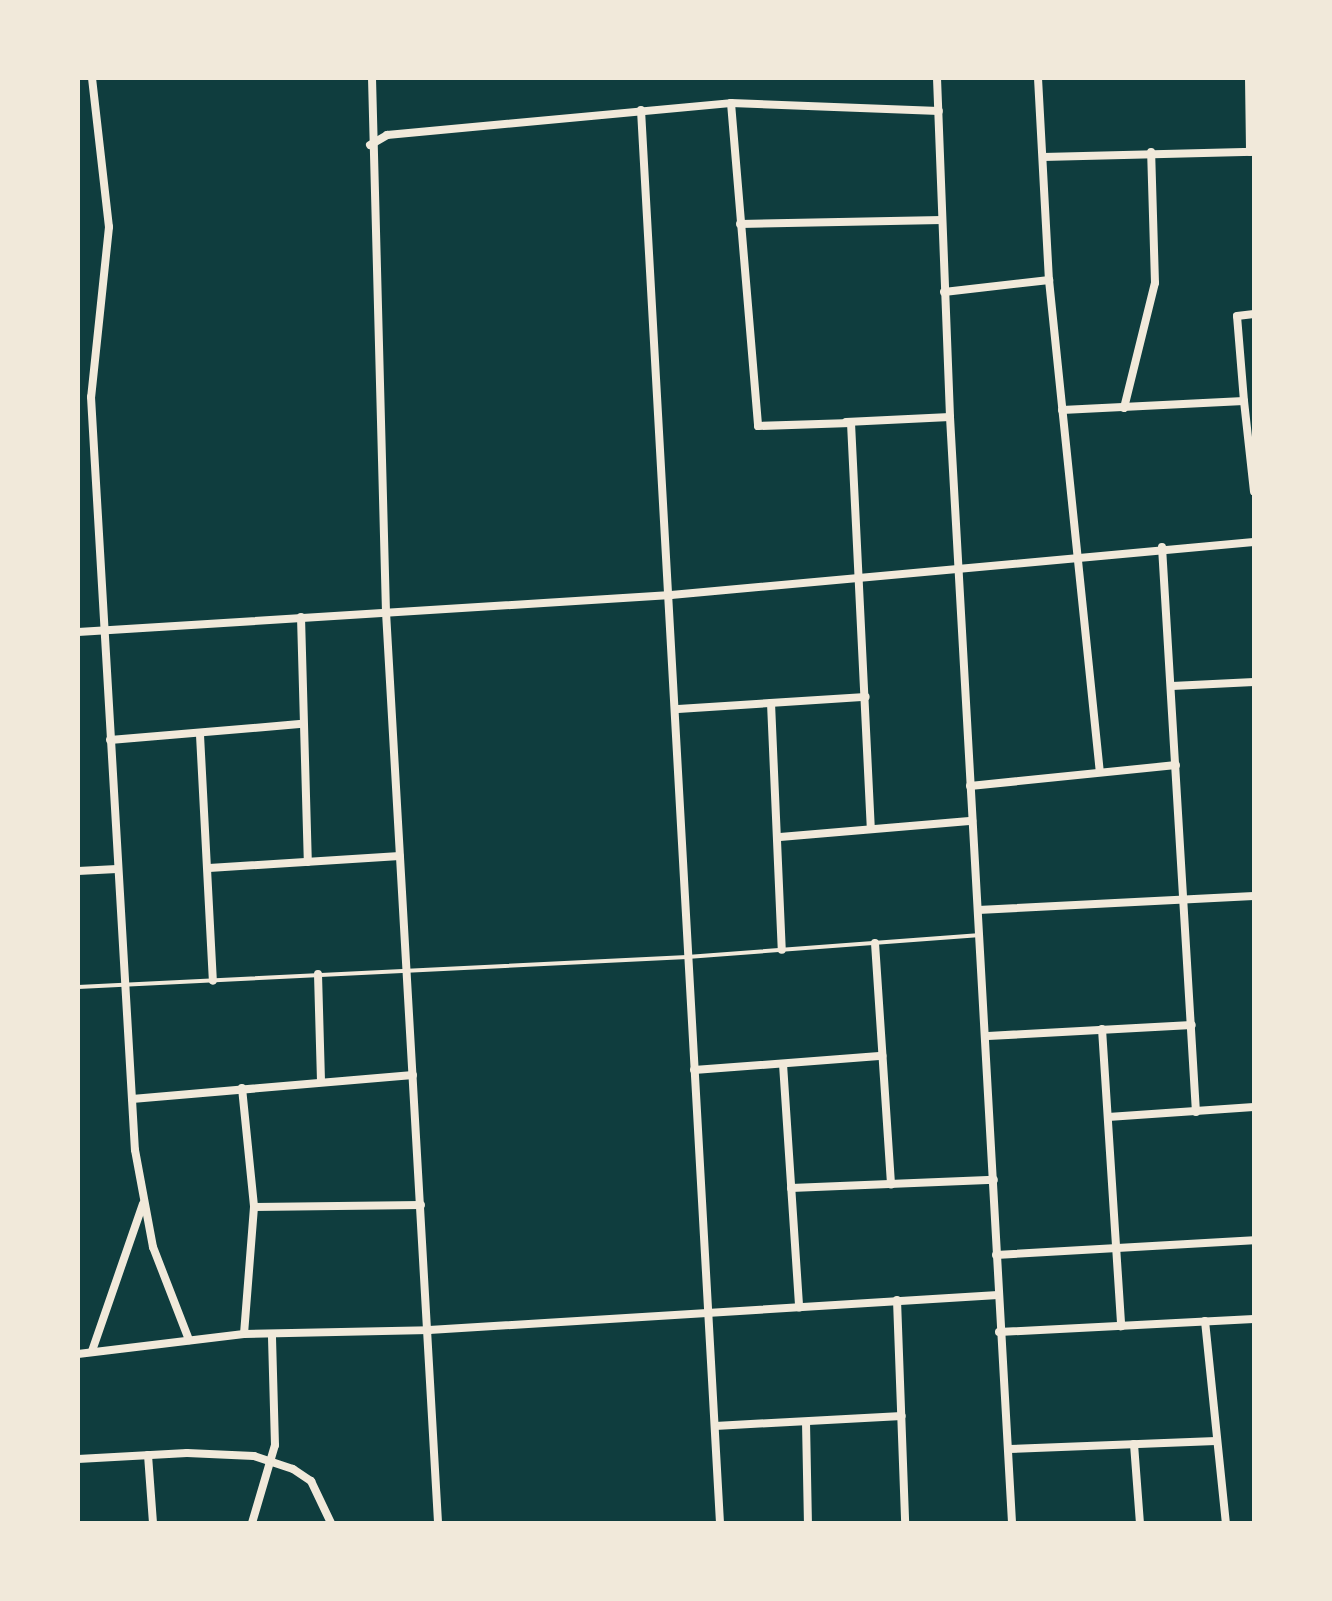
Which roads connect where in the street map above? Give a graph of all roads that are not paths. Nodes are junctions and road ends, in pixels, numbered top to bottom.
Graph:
1 (92, 78) edge
2 (372, 78) edge
3 (937, 78) edge
4 (1038, 78) edge
5 (1249, 78) edge
6 (731, 103) junction
7 (641, 110) junction
8 (939, 111) junction
9 (370, 145) junction
10 (1151, 152) junction
11 (1252, 152) edge
12 (1043, 157) junction
13 (942, 220) junction
14 (740, 224) junction
15 (1049, 280) junction
16 (944, 292) junction
17 (1254, 314) edge
18 (1244, 401) junction
19 (1124, 408) junction
20 (1062, 410) junction
21 (950, 417) junction
22 (758, 426) junction
23 (1254, 491) edge
24 (1254, 542) edge
25 (1162, 547) junction
26 (1076, 559) junction
27 (959, 572) junction
28 (862, 580) junction
29 (671, 595) junction
30 (386, 612) junction
31 (301, 617) junction
32 (104, 630) junction
33 (78, 632) edge
34 (1254, 682) edge
35 (1172, 686) junction
36 (866, 697) junction
37 (771, 703) junction
38 (678, 709) junction
39 (302, 724) junction
40 (200, 735) junction
41 (110, 740) junction
42 (1176, 765) junction
43 (1100, 771) junction
44 (970, 786) junction
45 (972, 821) junction
46 (871, 829) junction
47 (780, 837) junction
48 (400, 856) junction
49 (308, 862) junction
50 (209, 868) junction
51 (117, 869) junction
52 (78, 871) edge
53 (1254, 896) edge
54 (1185, 902) junction
55 (978, 910) junction
56 (980, 935) junction
57 (875, 943) junction
58 (782, 950) junction
59 (687, 957) junction
60 (406, 969) junction
61 (318, 974) junction
62 (213, 981) junction
63 (125, 985) junction
64 (78, 987) edge
65 (1192, 1025) junction
66 (1102, 1029) junction
67 (988, 1036) junction
68 (882, 1056) junction
69 (783, 1064) junction
70 (694, 1070) junction
71 (413, 1075) junction
72 (321, 1081) junction
73 (242, 1088) junction
74 (132, 1099) junction
75 (1254, 1107) edge
76 (1196, 1112) junction
77 (1108, 1117) junction
78 (994, 1180) junction
79 (891, 1184) junction
80 (791, 1188) junction
81 (143, 1204) junction
82 (421, 1205) junction
83 (254, 1207) junction
84 (1254, 1240) edge
85 (1115, 1250) junction
86 (996, 1255) junction
87 (998, 1295) junction
88 (897, 1300) junction
89 (799, 1307) junction
90 (707, 1315) junction
91 (1254, 1319) edge
92 (1205, 1321) junction
93 (1121, 1326) junction
94 (429, 1330) junction
95 (999, 1332) junction
96 (244, 1334) junction
97 (272, 1336) junction
98 (189, 1340) junction
99 (92, 1351) junction
100 (78, 1354) edge
101 (902, 1416) junction
102 (806, 1422) junction
103 (715, 1426) junction
104 (1216, 1441) junction
105 (1134, 1444) junction
106 (1009, 1449) junction
107 (148, 1455) junction
108 (78, 1459) edge
109 (270, 1460) junction
110 (153, 1523) edge
111 (252, 1523) edge
112 (331, 1523) edge
113 (438, 1523) edge
114 (720, 1523) edge
115 (808, 1523) edge
116 (905, 1523) edge
117 (1012, 1523) edge
118 (1140, 1523) edge
119 (1226, 1523) edge

1 - 32 street
2 - 9 street
3 - 8 street
4 - 12 street
5 - 11 street
6 - 7 street
6 - 8 street
6 - 14 street
7 - 9 street
7 - 29 street
8 - 13 street
9 - 30 street
10 - 11 street
10 - 12 street
10 - 19 street
12 - 15 street
13 - 14 street
13 - 16 street
14 - 22 street
15 - 16 street
15 - 20 street
16 - 21 street
17 - 18 street
18 - 19 street
18 - 23 street
19 - 20 street
20 - 26 street
21 - 22 street
21 - 27 street
22 - 28 street
24 - 25 street
25 - 26 street
25 - 35 street
26 - 27 street
26 - 43 street
27 - 28 street
27 - 44 street
28 - 29 street
28 - 36 street
29 - 30 street
29 - 38 street
30 - 31 street
30 - 48 street
31 - 32 street
31 - 39 street
32 - 33 street
32 - 41 street
34 - 35 street
35 - 42 street
36 - 37 street
36 - 46 street
37 - 38 street
37 - 47 street
38 - 59 street
39 - 40 street
39 - 49 street
40 - 41 street
40 - 50 street
41 - 51 street
42 - 43 street
42 - 54 street
43 - 44 street
44 - 45 street
45 - 46 street
45 - 55 street
46 - 47 street
47 - 58 street
48 - 49 street
48 - 60 street
49 - 50 street
50 - 62 street
51 - 52 street
51 - 63 street
53 - 54 street
54 - 55 street
54 - 65 street
55 - 56 street
56 - 57 lane
56 - 67 street
57 - 58 lane
57 - 68 street
58 - 59 lane
59 - 60 lane
59 - 70 street
60 - 61 lane
60 - 71 street
61 - 62 lane
61 - 72 street
62 - 63 lane
63 - 64 lane
63 - 74 street
65 - 66 street
65 - 76 street
66 - 67 street
66 - 77 street
67 - 78 street
68 - 69 street
68 - 79 street
69 - 70 street
69 - 80 street
70 - 90 street
71 - 72 street
71 - 82 street
72 - 73 street
73 - 74 street
73 - 83 street
74 - 81 street
75 - 76 street
76 - 77 street
77 - 85 street
78 - 79 street
78 - 86 street
79 - 80 street
80 - 89 street
81 - 98 street
81 - 99 street
82 - 83 street
82 - 94 street
83 - 96 street
84 - 85 street
85 - 86 street
85 - 93 street
86 - 87 street
87 - 88 street
87 - 95 street
88 - 89 street
88 - 101 street
89 - 90 street
90 - 94 street
90 - 103 street
91 - 92 street
92 - 93 street
92 - 104 street
93 - 95 street
94 - 97 street
94 - 113 street
95 - 106 street
96 - 97 street
96 - 98 street
97 - 109 street
98 - 99 street
99 - 100 street
101 - 102 street
101 - 116 street
102 - 103 street
102 - 115 street
103 - 114 street
104 - 105 street
104 - 119 street
105 - 106 street
105 - 118 street
106 - 117 street
107 - 108 street
107 - 109 street
107 - 110 street
109 - 111 street
109 - 112 street

